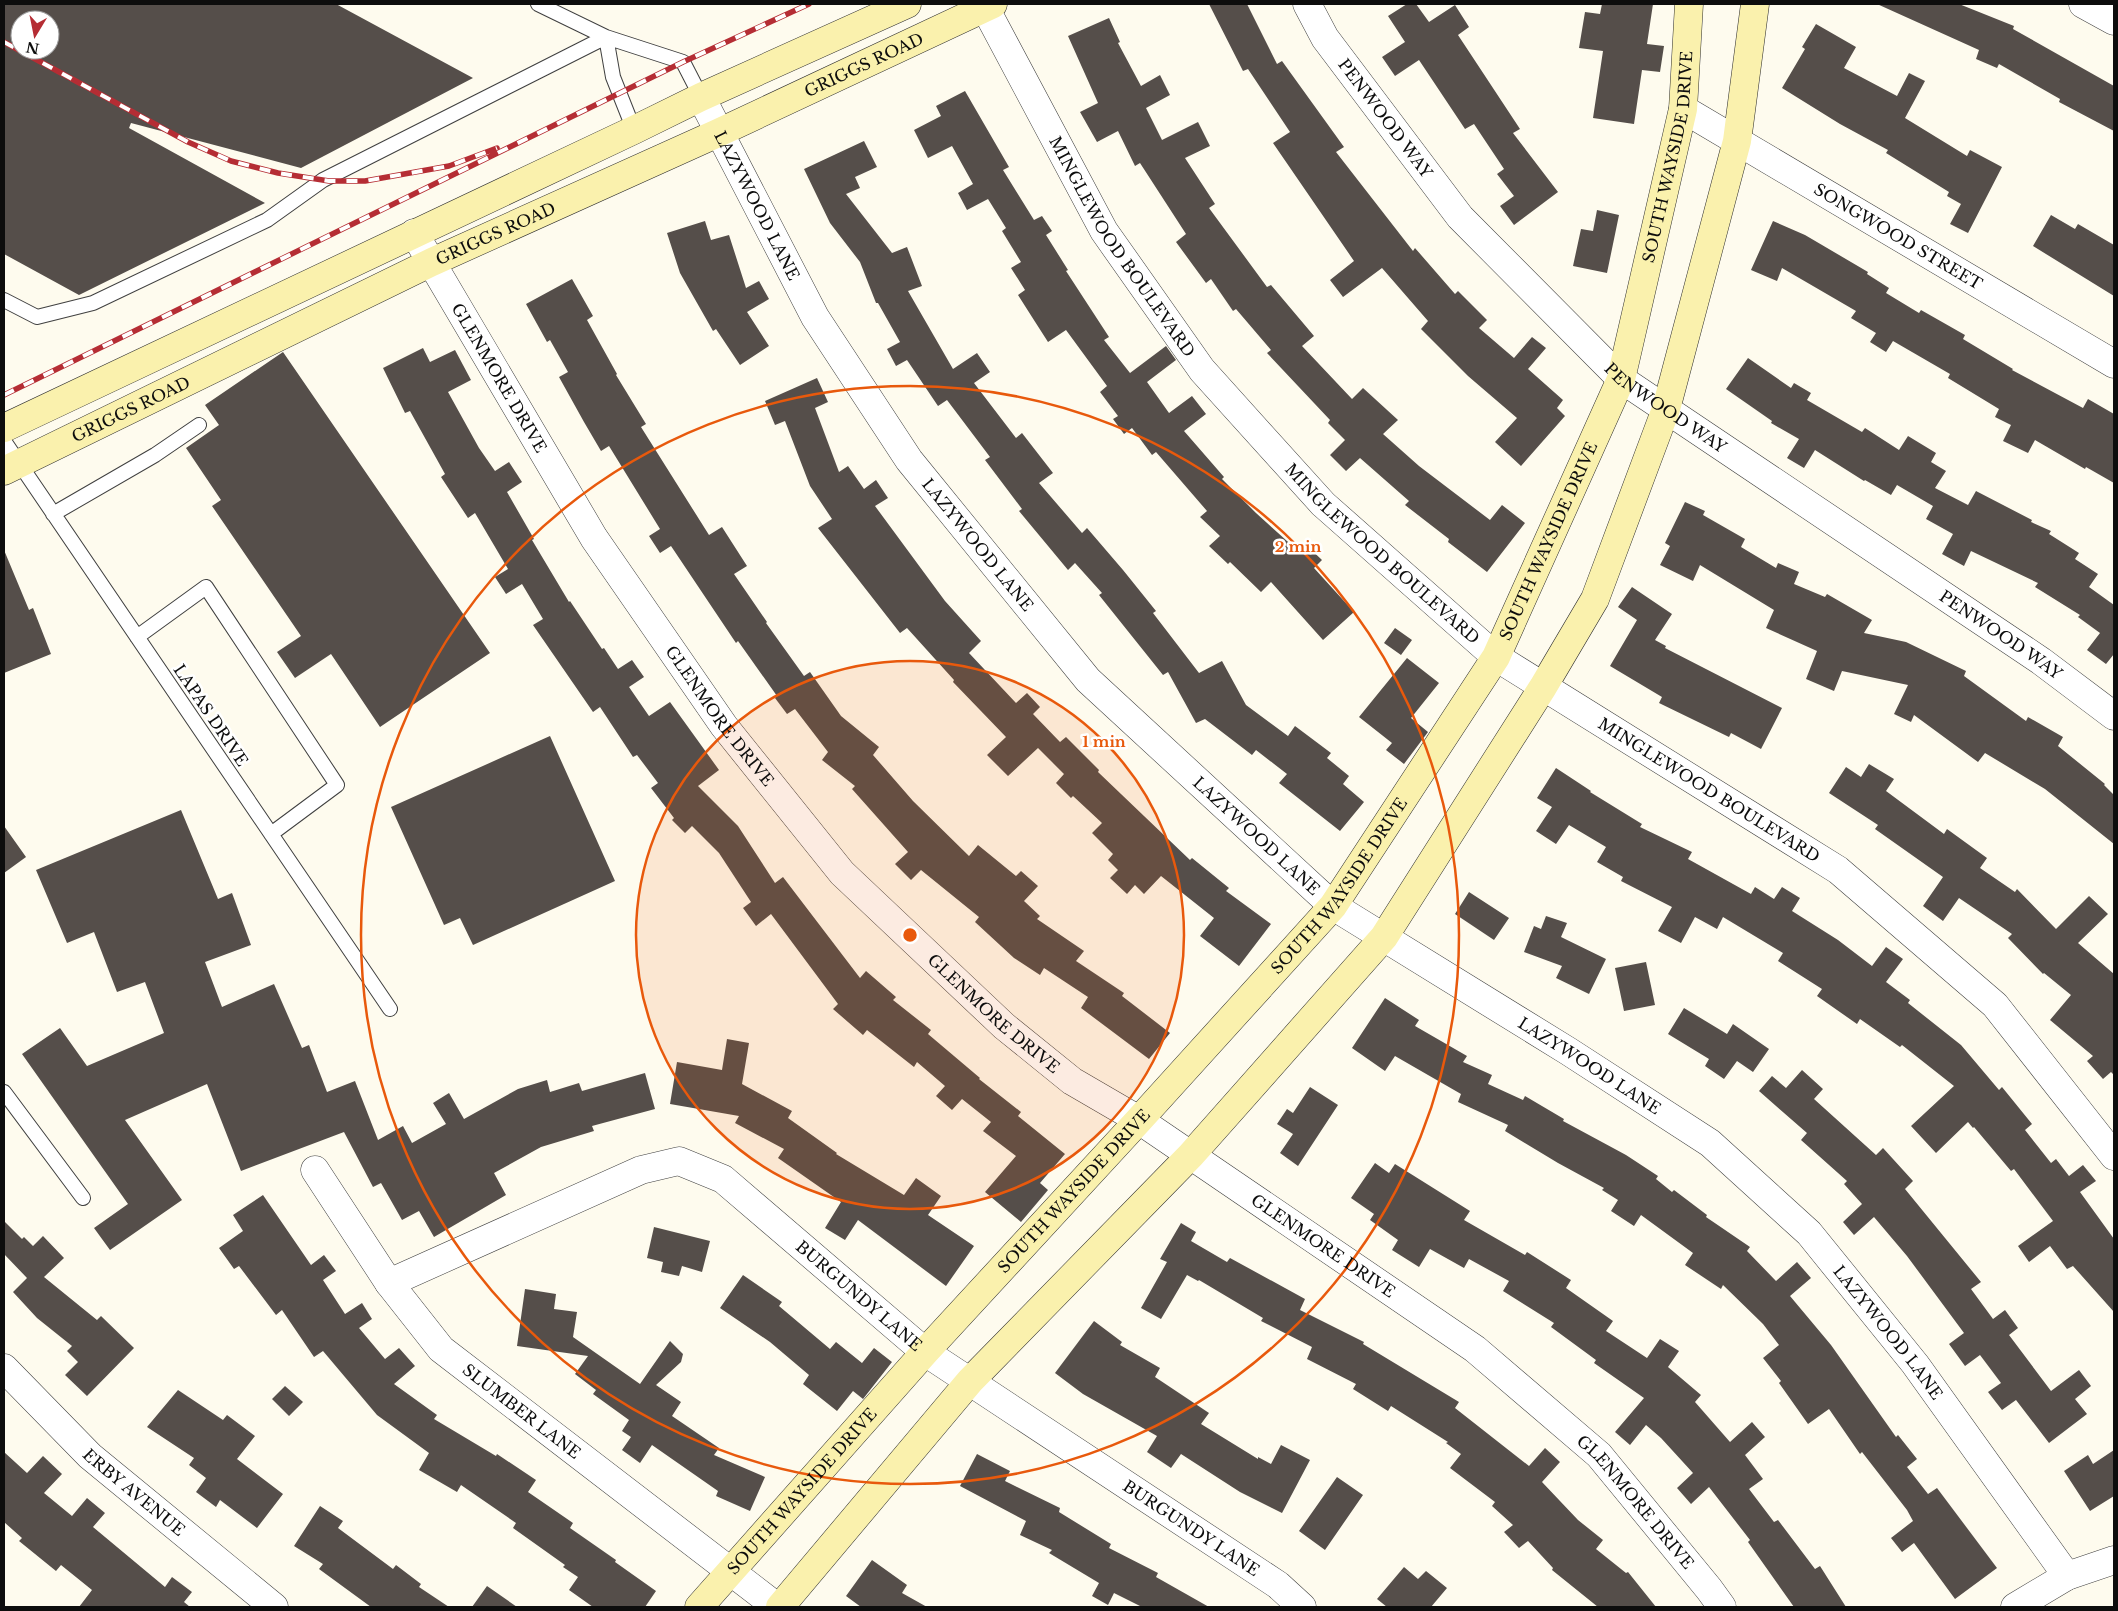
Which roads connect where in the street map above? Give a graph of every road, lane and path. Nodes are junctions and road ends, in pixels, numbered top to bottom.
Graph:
1 (538, 4) edge
2 (907, 4) edge
3 (1307, 4) edge
4 (1689, 4) edge
5 (1755, 4) edge
6 (2082, 4) edge
7 (987, 5) edge
8 (2114, 21) edge
9 (606, 37) junction
10 (701, 97) junction
11 (1683, 109) junction
12 (634, 130) junction
13 (718, 133) junction
14 (1737, 141) junction
15 (414, 233) junction
16 (432, 262) junction
17 (4, 300) edge
18 (2114, 364) edge
19 (1621, 379) junction
20 (1666, 409) junction
21 (199, 425) dead end
22 (4, 428) edge
23 (4, 441) edge
24 (11, 468) edge
25 (53, 514) junction
26 (137, 637) junction
27 (1496, 657) junction
28 (1543, 687) junction
29 (2114, 716) edge
30 (271, 834) junction
31 (1333, 906) junction
32 (1384, 937) junction
33 (390, 1009) dead end
34 (4, 1092) edge
35 (1139, 1120) junction
36 (1191, 1155) junction
37 (2114, 1156) edge
38 (315, 1170) dead end
39 (83, 1198) dead end
40 (389, 1283) junction
41 (925, 1352) junction
42 (4, 1368) edge
43 (970, 1381) junction
44 (2114, 1560) edge
45 (732, 1571) junction
46 (2067, 1576) junction
47 (274, 1607) edge
48 (699, 1607) edge
49 (779, 1607) edge
50 (1302, 1607) edge
51 (1722, 1607) edge
52 (2015, 1607) edge

1 - 9 lane
2 - 10 main road, GRIGGS ROAD
3 - 19 street, PENWOOD WAY
4 - 11 main road, SOUTH WAYSIDE DRIVE
5 - 14 main road
6 - 8 street
7 - 13 main road, GRIGGS ROAD
7 - 27 street, MINGLEWOOD BOULEVARD
9 - 10 lane
9 - 12 lane
9 - 17 lane
10 - 12 main road, GRIGGS ROAD
10 - 13 street, LAZYWOOD LANE
11 - 14 street, SONGWOOD STREET
11 - 19 main road, SOUTH WAYSIDE DRIVE
12 - 15 main road, GRIGGS ROAD
13 - 16 main road, GRIGGS ROAD
13 - 31 street, LAZYWOOD LANE
14 - 18 street, SONGWOOD STREET
14 - 20 main road
15 - 16 street, GLENMORE DRIVE
15 - 22 main road, GRIGGS ROAD
16 - 24 main road, GRIGGS ROAD
16 - 35 street, GLENMORE DRIVE
19 - 20 street, PENWOOD WAY
19 - 27 main road, SOUTH WAYSIDE DRIVE
20 - 28 main road
20 - 29 street, PENWOOD WAY
21 - 25 lane
23 - 24 lane, LAPAS DRIVE
24 - 25 lane, LAPAS DRIVE
25 - 26 lane, LAPAS DRIVE
26 - 30 lane, LAPAS DRIVE
26 - 30 lane
27 - 28 street, MINGLEWOOD BOULEVARD
27 - 31 main road, SOUTH WAYSIDE DRIVE
28 - 32 main road
28 - 37 street, MINGLEWOOD BOULEVARD
30 - 33 lane, LAPAS DRIVE
31 - 32 street, LAZYWOOD LANE
31 - 35 main road, SOUTH WAYSIDE DRIVE
32 - 36 main road
32 - 46 street, LAZYWOOD LANE
34 - 39 lane
35 - 36 street, GLENMORE DRIVE
35 - 41 main road, SOUTH WAYSIDE DRIVE
36 - 43 main road
36 - 51 street, GLENMORE DRIVE
38 - 40 street, SLUMBER LANE
40 - 41 street, BURGUNDY LANE
40 - 45 street, SLUMBER LANE
41 - 43 street, BURGUNDY LANE
41 - 45 main road, SOUTH WAYSIDE DRIVE
42 - 47 street, ERBY AVENUE
43 - 49 main road
43 - 50 street, BURGUNDY LANE
44 - 46 street
45 - 48 main road, SOUTH WAYSIDE DRIVE
45 - 49 street, SLUMBER LANE
46 - 52 street

